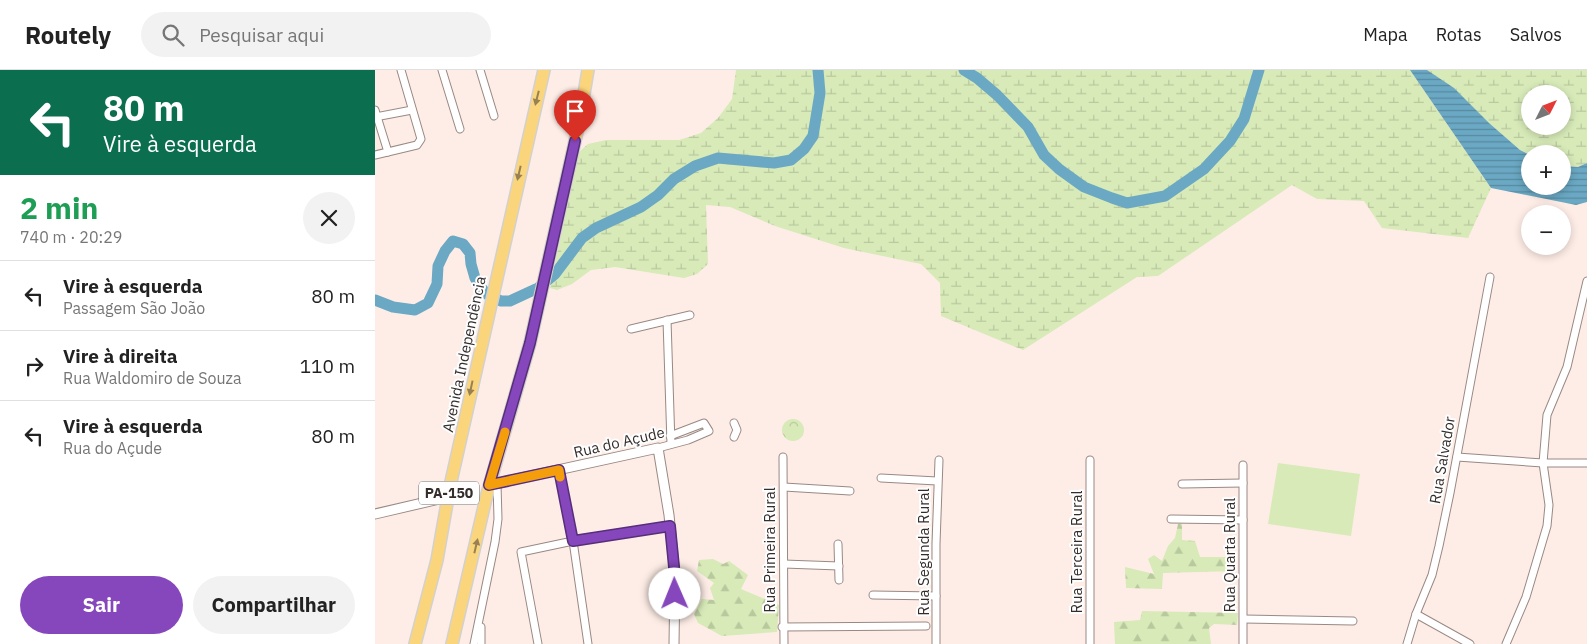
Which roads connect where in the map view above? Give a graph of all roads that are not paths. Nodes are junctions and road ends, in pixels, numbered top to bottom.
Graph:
1 (401, 70) edge
2 (442, 70) edge
3 (480, 70) edge
4 (544, 70) edge
5 (588, 70) edge
6 (412, 110) junction
7 (376, 115) edge
8 (494, 116) dead end
9 (460, 129) dead end
10 (388, 152) junction
11 (375, 155) edge
12 (1490, 277) dead end
13 (1587, 281) edge
14 (1584, 313) edge
15 (690, 315) dead end
16 (667, 320) junction
17 (631, 329) dead end
18 (734, 423) dead end
19 (670, 436) junction
20 (734, 437) dead end
21 (671, 444) junction
22 (658, 448) junction
23 (783, 457) dead end
24 (1457, 457) junction
25 (939, 460) dead end
26 (1091, 460) dead end
27 (1543, 463) junction
28 (1587, 463) edge
29 (1243, 465) dead end
30 (559, 470) junction
31 (881, 478) dead end
32 (939, 480) junction
33 (1243, 482) junction
34 (1182, 484) dead end
35 (493, 485) junction
36 (783, 487) junction
37 (850, 491) dead end
38 (448, 497) junction
39 (375, 514) edge
40 (1171, 519) dead end
41 (1243, 520) junction
42 (670, 526) junction
43 (573, 541) junction
44 (838, 544) dead end
45 (437, 560) junction
46 (784, 564) junction
47 (839, 566) junction
48 (470, 574) junction
49 (839, 580) dead end
50 (873, 595) dead end
51 (936, 596) junction
52 (1416, 614) junction
53 (480, 619) junction
54 (1244, 619) junction
55 (1353, 621) dead end
56 (926, 626) dead end
57 (782, 627) junction
58 (415, 644) edge
59 (421, 644) edge
60 (445, 644) edge
61 (452, 644) edge
62 (474, 644) edge
63 (481, 644) edge
64 (538, 644) edge
65 (588, 644) edge
66 (673, 644) edge
67 (784, 644) edge
68 (936, 644) edge
69 (1090, 644) edge
70 (1243, 644) edge
71 (1407, 644) edge
72 (1470, 644) edge
73 (1506, 644) edge

1 - 6 street
2 - 9 street
3 - 8 street
4 -> 38 main road, Avenida Independência / PA-150
5 - 35 main road, PA-150
6 - 7 street
6 - 10 street
7 - 10 street
10 - 11 street
12 - 24 street, Rua Salvador
13 - 14 street
14 - 27 street
15 - 16 street
16 - 17 street
16 - 19 street
18 - 20 street
19 - 21 street
19 - 21 street, Rua do Açude
21 - 22 street, Rua do Açude
22 - 30 street, Rua do Açude
22 - 42 street
23 - 36 street, Rua Primeira Rural
24 - 27 street
24 - 52 street, Rua Salvador
25 - 32 street, Rua Segunda Rural
26 - 69 street, Rua Terceira Rural
27 - 28 street
27 - 73 street
29 - 33 street, Rua Quarta Rural
30 - 35 street, Rua do Açude
30 - 43 street
31 - 32 street
32 - 51 street, Rua Segunda Rural
33 - 34 street
33 - 41 street, Rua Quarta Rural
48 -> 35 main road, PA-150
35 - 53 street
36 - 37 street
36 - 46 street, Rua Primeira Rural
38 - 39 street
38 - 45 main road, Avenida Independência / PA-150
40 - 41 street
41 - 54 street, Rua Quarta Rural
42 - 43 street
42 - 66 street
43 - 64 street
43 - 65 street
44 - 47 street
45 - 58 main road, Avenida Independência / PA-150
45 - 59 main road
46 - 47 street
46 - 57 street, Rua Primeira Rural
47 - 49 street
48 - 60 main road
48 - 61 main road, PA-150
50 - 51 street
51 - 68 street, Rua Segunda Rural
52 - 71 street, Rua Salvador
52 - 72 street
53 - 62 street
53 - 63 street
54 - 55 street
54 - 70 street, Rua Quarta Rural
56 - 57 street
57 - 67 street, Rua Primeira Rural

